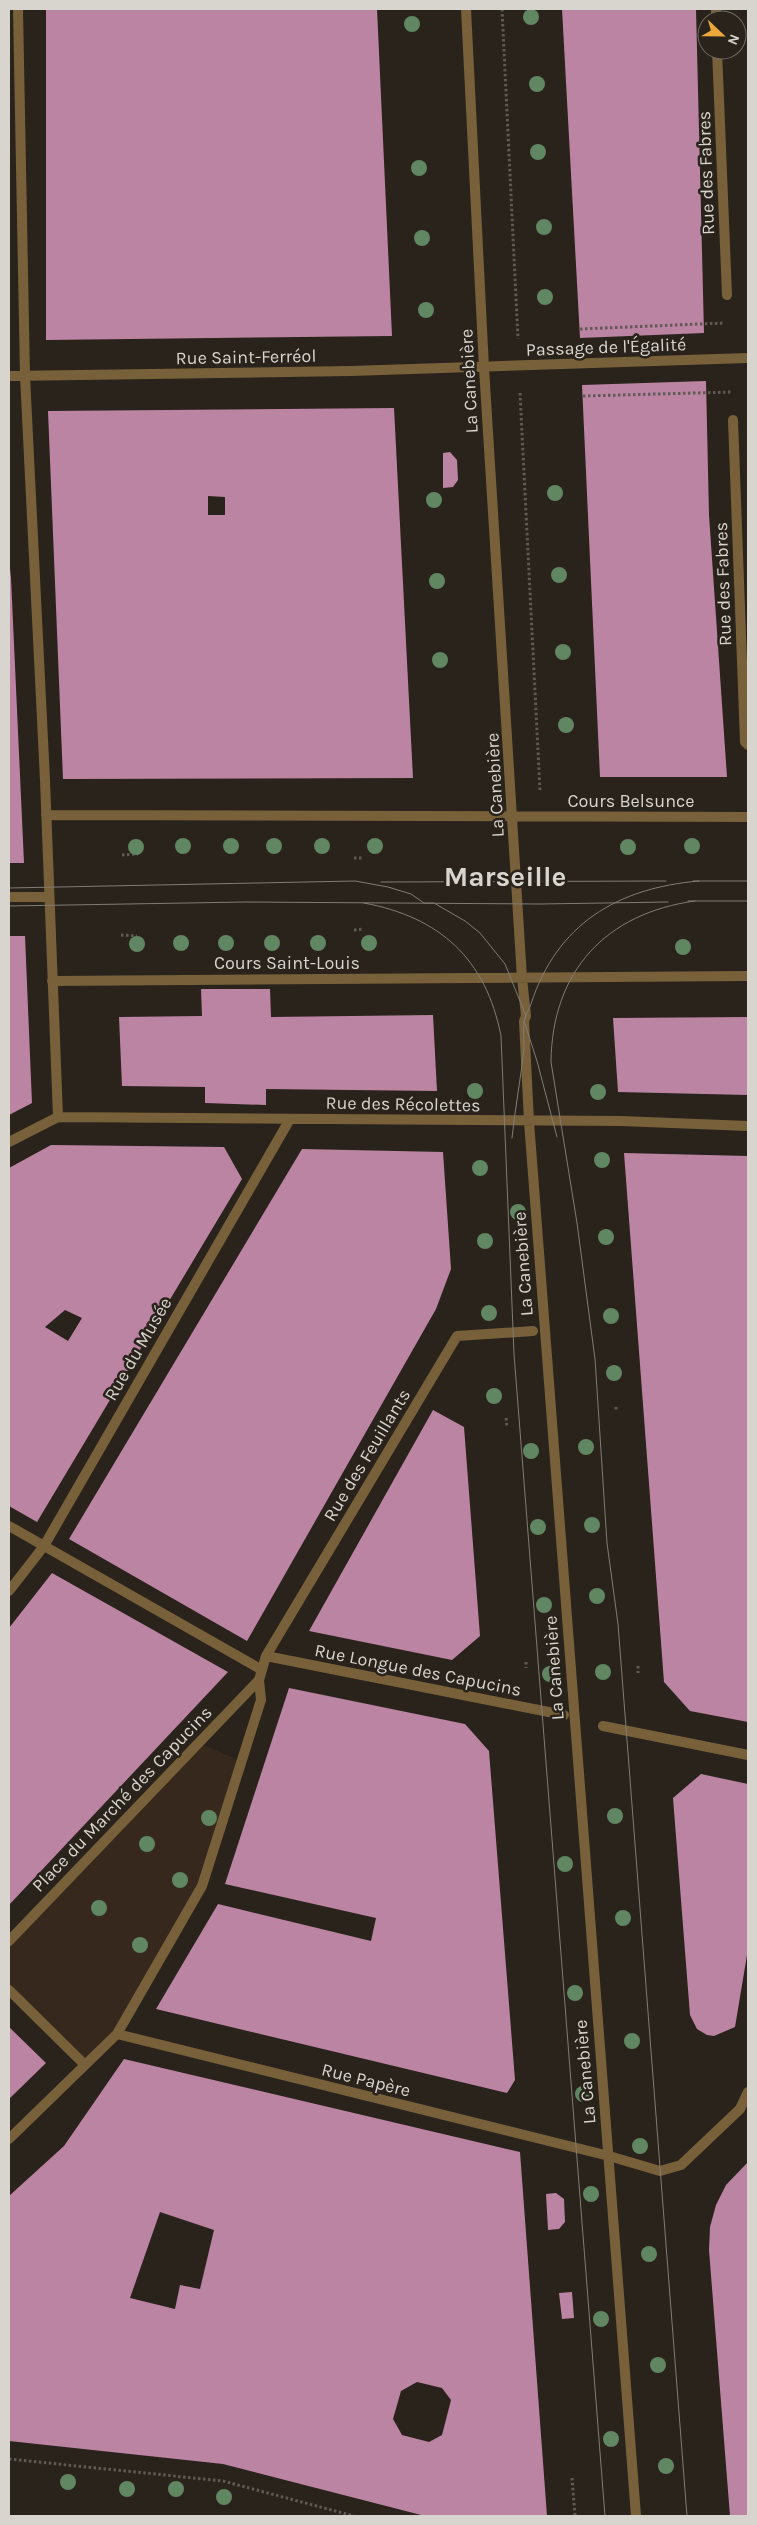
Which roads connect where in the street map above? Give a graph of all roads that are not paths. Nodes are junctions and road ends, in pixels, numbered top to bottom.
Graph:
1 (18, 9) edge
2 (466, 9) edge
3 (718, 60) edge
4 (727, 294) dead end
5 (748, 358) edge
6 (484, 368) junction
7 (9, 376) edge
8 (25, 376) junction
9 (733, 420) dead end
10 (748, 745) edge
11 (46, 815) junction
12 (513, 817) junction
13 (748, 817) edge
14 (9, 897) edge
15 (49, 897) junction
16 (748, 976) edge
17 (522, 978) junction
18 (52, 981) junction
19 (58, 1117) junction
20 (290, 1120) junction
21 (529, 1122) junction
22 (748, 1126) edge
23 (9, 1142) edge
24 (533, 1331) dead end
25 (9, 1526) edge
26 (44, 1546) junction
27 (9, 1591) edge
28 (266, 1656) junction
29 (262, 1670) junction
30 (259, 1680) junction
31 (564, 1715) dead end
32 (603, 1726) dead end
33 (748, 1755) edge
34 (9, 1941) edge
35 (9, 1990) edge
36 (116, 2034) junction
37 (85, 2065) junction
38 (748, 2092) edge
39 (9, 2140) edge
40 (609, 2156) junction
41 (636, 2516) edge

1 - 8 street
2 - 6 street, La Canebière
3 - 4 street, Rue des Fabres
5 - 6 street, Passage de l'Égalité
6 - 8 street, Rue Saint-Ferréol
6 - 12 street, La Canebière
7 - 8 street, Rue Saint-Ferréol
8 - 11 street
9 - 10 street, Rue des Fabres
11 - 12 street
11 - 15 street
12 - 13 street, Cours Belsunce
12 - 17 street, La Canebière
14 - 15 street
15 - 18 street
16 - 17 street
17 - 18 street, Cours Saint-Louis
17 - 21 street, La Canebière
18 - 19 street
19 - 20 street, Rue des Récolettes
19 - 23 street
20 - 21 street, Rue des Récolettes
20 - 26 street, Rue du Musée
21 - 22 street, Rue des Récolettes
21 - 40 street, La Canebière
24 - 28 street, Rue des Feuillants
25 - 26 street
26 - 27 street, Rue du Musée
26 - 29 street
28 - 29 street, Place du Marché des Capucins
28 - 31 street, Rue Longue des Capucins
29 - 30 street, Place du Marché des Capucins
30 - 34 street, Place du Marché des Capucins
30 - 36 street, Place du Marché des Capucins
32 - 33 street
35 - 37 street
36 - 37 street, Place du Marché des Capucins
36 - 40 street, Rue Papère
37 - 39 street, Place du Marché des Capucins
38 - 40 street, Rue Papère
40 - 41 street, La Canebière

